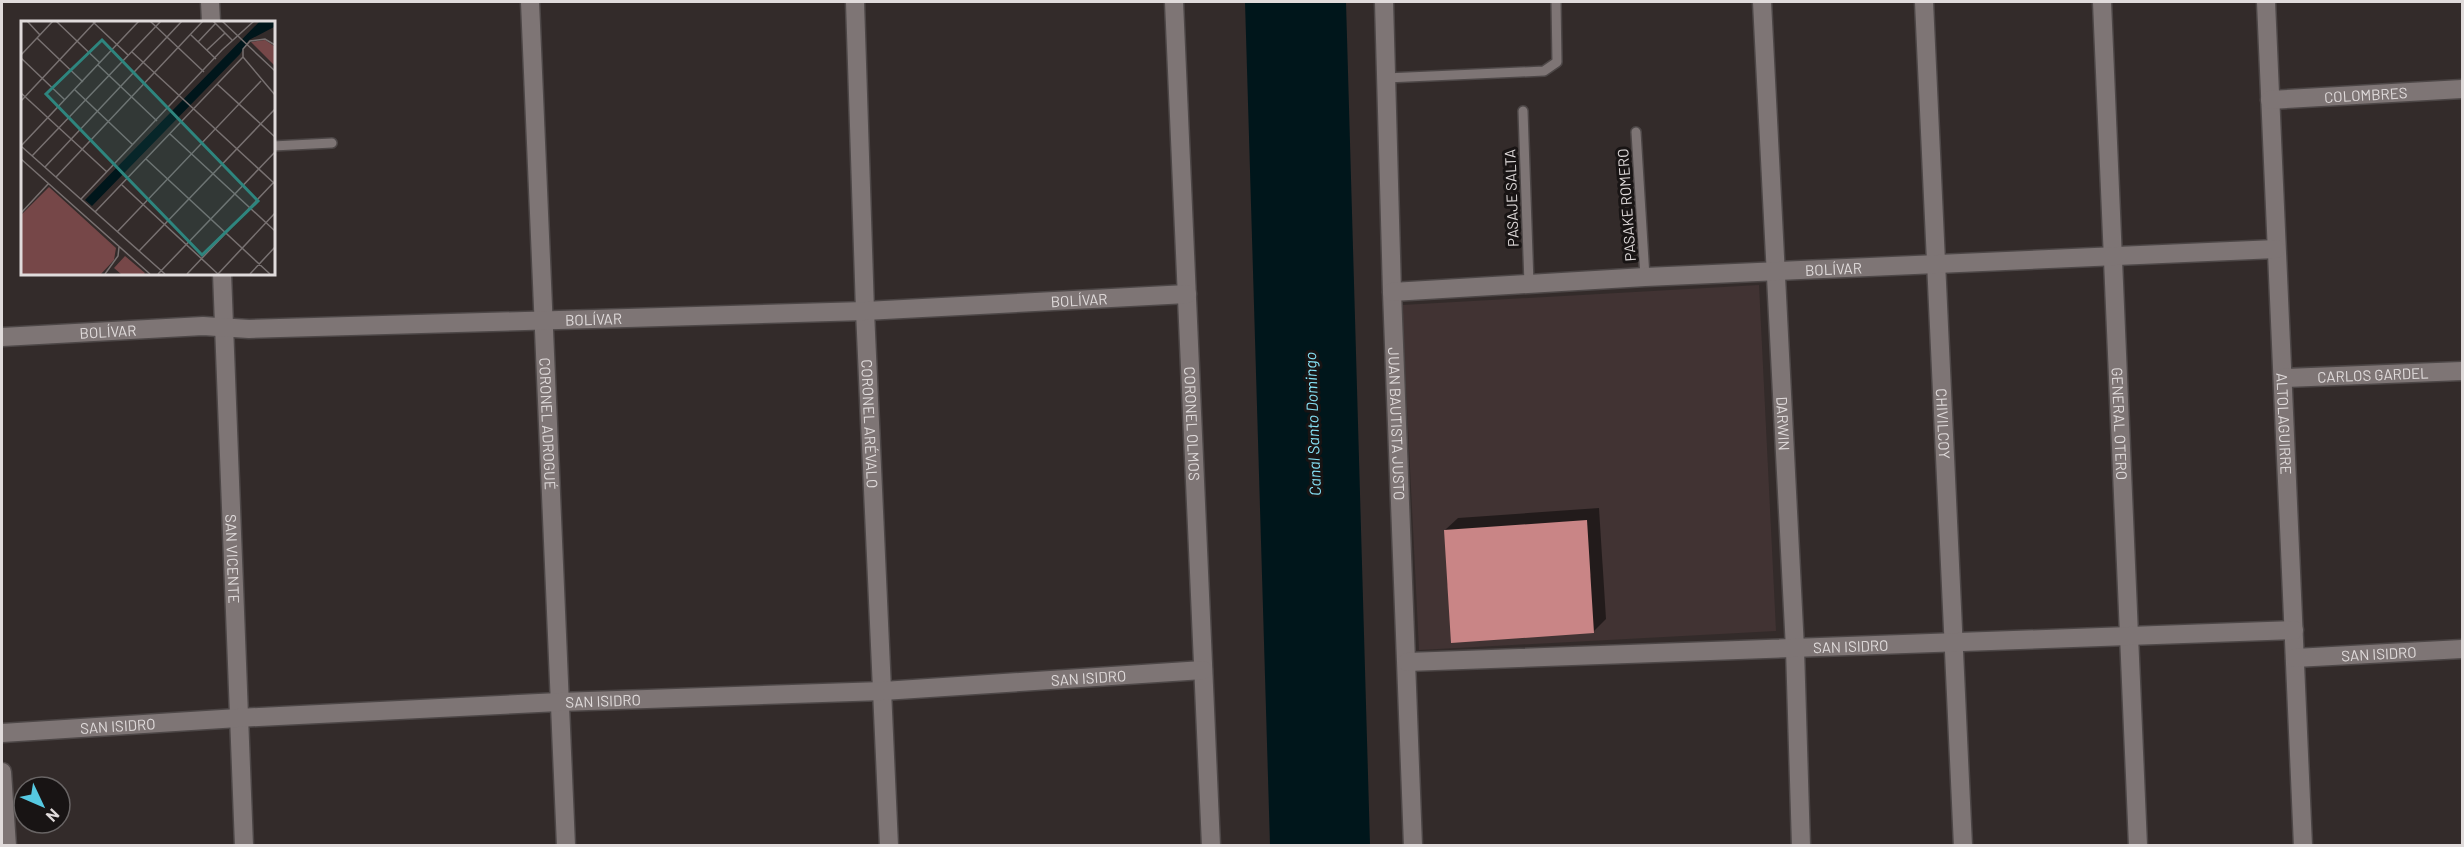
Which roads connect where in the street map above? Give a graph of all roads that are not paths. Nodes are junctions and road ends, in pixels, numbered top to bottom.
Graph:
1 (210, 2) edge
2 (530, 2) edge
3 (855, 2) edge
4 (1174, 2) edge
5 (1384, 2) edge
6 (1556, 2) edge
7 (1762, 2) edge
8 (1924, 2) edge
9 (2102, 2) edge
10 (2266, 2) edge
11 (211, 21) edge
12 (1386, 78) junction
13 (2463, 89) edge
14 (2270, 100) junction
15 (1523, 111) dead end
16 (1636, 132) dead end
17 (332, 143) dead end
18 (274, 146) edge
19 (2276, 249) junction
20 (2112, 255) junction
21 (1936, 264) junction
22 (1775, 271) junction
23 (222, 274) edge
24 (1645, 277) junction
25 (1529, 284) junction
26 (1392, 292) junction
27 (1187, 294) junction
28 (865, 311) junction
29 (544, 322) junction
30 (224, 326) junction
31 (2, 337) edge
32 (2463, 371) edge
33 (2283, 378) junction
34 (2294, 630) junction
35 (2129, 638) junction
36 (1953, 643) junction
37 (1795, 649) junction
38 (2463, 649) edge
39 (2295, 658) junction
40 (1407, 663) junction
41 (1203, 670) junction
42 (883, 691) junction
43 (560, 702) junction
44 (238, 718) junction
45 (2, 733) edge
46 (2, 772) edge
47 (7, 846) edge
48 (244, 846) edge
49 (566, 846) edge
50 (889, 846) edge
51 (1211, 846) edge
52 (1413, 846) edge
53 (1801, 846) edge
54 (1963, 846) edge
55 (2138, 846) edge
56 (2303, 846) edge

1 - 11 street
2 - 29 street, CORONEL ADROGUÉ
3 - 28 street, CORONEL ARÉVALO
4 - 27 street, CORONEL OLMOS
5 - 12 street, JUAN BAUTISTA JUSTO
6 - 12 lane
7 - 22 street, DARWIN
8 - 21 street, CHIVILCOY
9 - 20 street, GENERAL OTERO
10 - 14 street, ALTOLAGUIRRE
12 - 26 street, JUAN BAUTISTA JUSTO
13 - 14 street, COLOMBRES
14 - 19 street, ALTOLAGUIRRE
15 - 25 lane, PASAJE SALTA
16 - 24 lane, PASAKE ROMERO
17 - 18 lane
19 - 20 street, BOLÍVAR
19 - 33 street, ALTOLAGUIRRE
20 - 21 street, BOLÍVAR
20 - 35 street, GENERAL OTERO
21 - 22 street, BOLÍVAR
21 - 36 street, CHIVILCOY
22 - 24 street, BOLÍVAR
22 - 37 street, DARWIN
23 - 30 street, SAN VICENTE
24 - 25 street, BOLÍVAR
25 - 26 street, BOLÍVAR
26 - 40 street, JUAN BAUTISTA JUSTO
27 - 28 street, BOLÍVAR
27 - 41 street, CORONEL OLMOS
28 - 29 street, BOLÍVAR
28 - 42 street, CORONEL ARÉVALO
29 - 30 street, BOLÍVAR
29 - 43 street, CORONEL ADROGUÉ
30 - 31 street, BOLÍVAR
30 - 44 street, SAN VICENTE
32 - 33 street, CARLOS GARDEL
33 - 34 street, ALTOLAGUIRRE
34 - 35 street, SAN ISIDRO
34 - 39 street, ALTOLAGUIRRE
35 - 36 street, SAN ISIDRO
35 - 55 street, GENERAL OTERO
36 - 37 street, SAN ISIDRO
36 - 54 street, CHIVILCOY
37 - 40 street, SAN ISIDRO
37 - 53 street, DARWIN
38 - 39 street, SAN ISIDRO
39 - 56 street, ALTOLAGUIRRE
40 - 52 street, JUAN BAUTISTA JUSTO
41 - 42 street, SAN ISIDRO
41 - 51 street, CORONEL OLMOS
42 - 43 street, SAN ISIDRO
42 - 50 street, CORONEL ARÉVALO
43 - 44 street, SAN ISIDRO
43 - 49 street, CORONEL ADROGUÉ
44 - 45 street, SAN ISIDRO
44 - 48 street, SAN VICENTE
46 - 47 street

